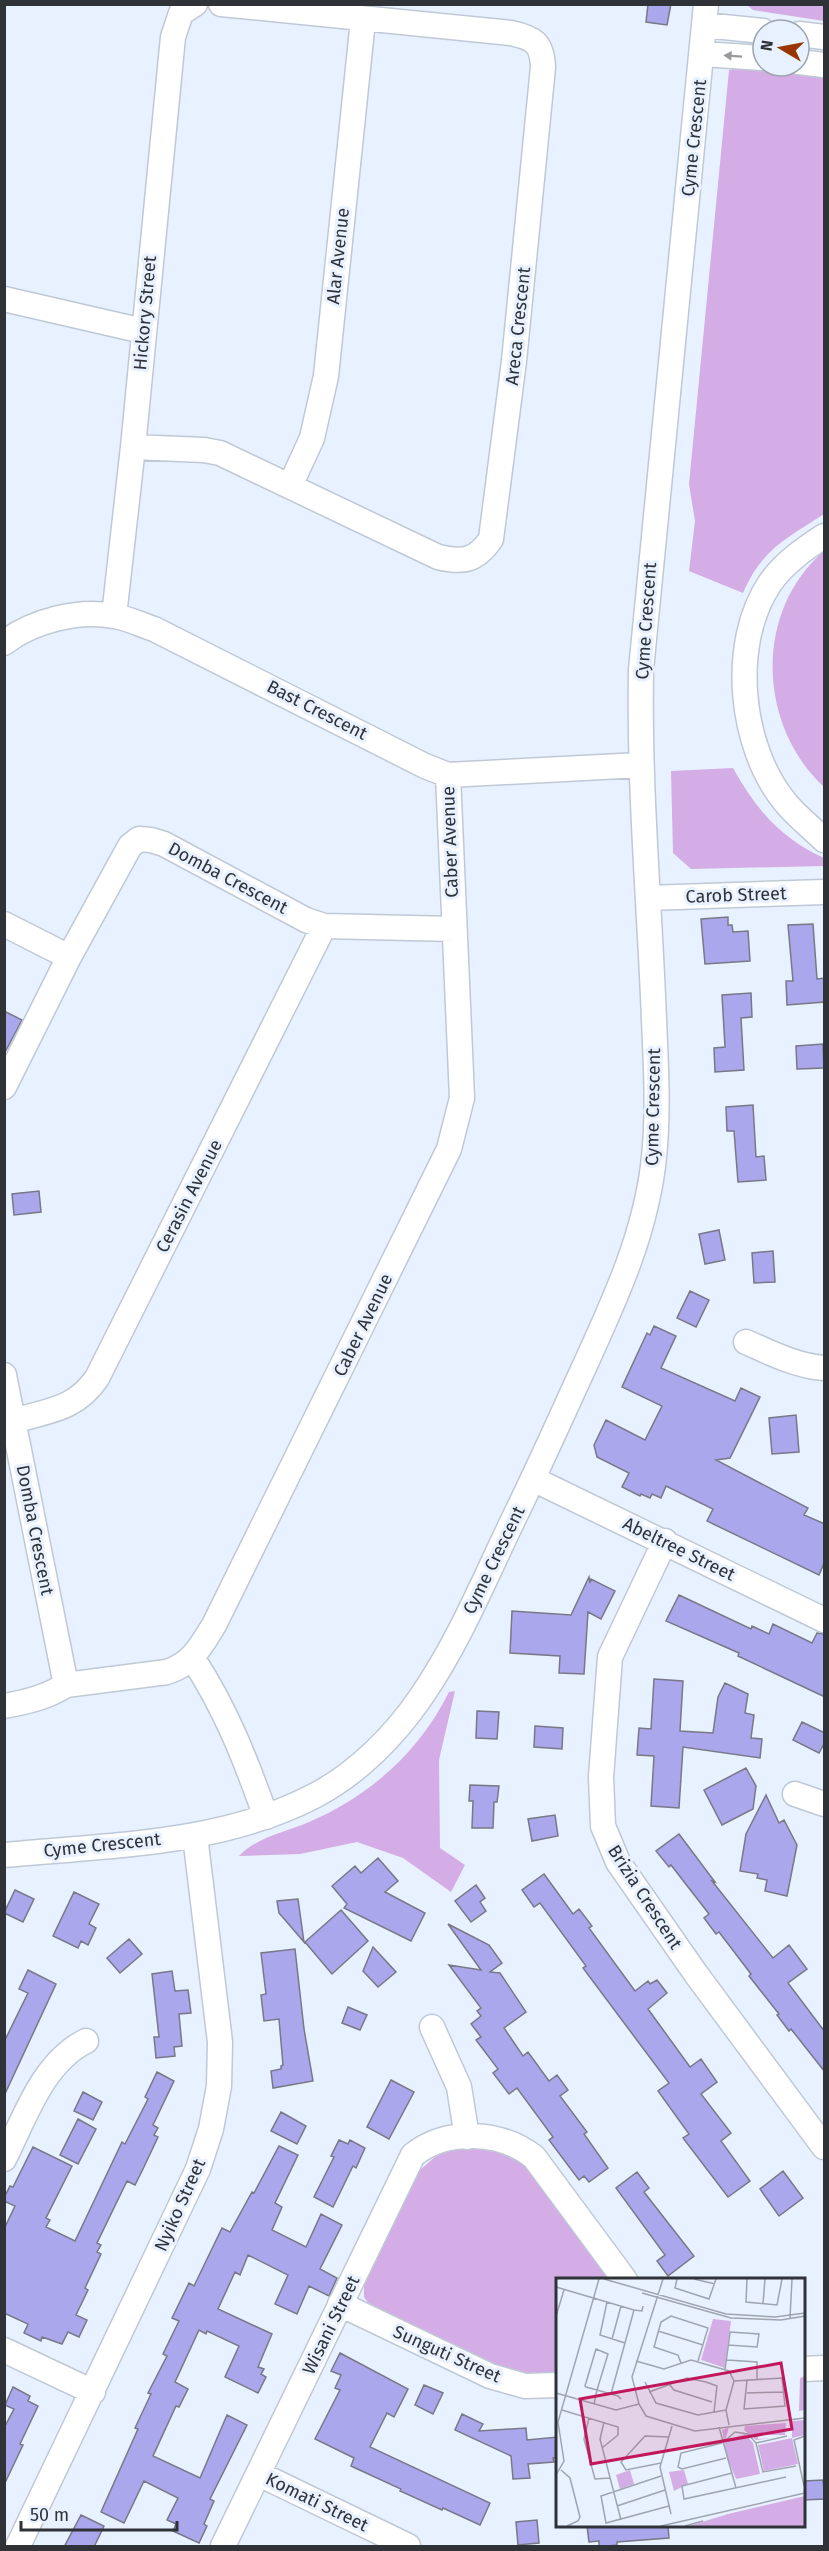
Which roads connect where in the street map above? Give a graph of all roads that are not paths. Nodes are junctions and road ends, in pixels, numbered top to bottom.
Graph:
1 (221, 4) edge
2 (188, 9) edge
3 (705, 15) edge
4 (363, 20) junction
5 (751, 28) edge
6 (702, 54) junction
7 (751, 57) edge
8 (4, 299) edge
9 (143, 331) junction
10 (133, 447) junction
11 (290, 486) junction
12 (825, 536) edge
13 (114, 616) junction
14 (4, 643) edge
15 (640, 765) junction
16 (448, 774) junction
17 (825, 840) edge
18 (825, 892) edge
19 (648, 898) junction
20 (4, 924) edge
21 (324, 927) junction
22 (454, 929) junction
23 (69, 957) junction
24 (4, 1087) edge
25 (746, 1342) dead end
26 (825, 1368) edge
27 (4, 1375) edge
28 (14, 1421) junction
29 (533, 1479) junction
30 (665, 1541) junction
31 (825, 1620) edge
32 (193, 1659) junction
33 (66, 1685) junction
34 (4, 1706) edge
35 (795, 1794) dead end
36 (825, 1804) edge
37 (266, 1817) junction
38 (195, 1836) junction
39 (4, 1855) edge
40 (432, 2026) dead end
41 (86, 2041) dead end
42 (467, 2137) junction
43 (825, 2146) edge
44 (5, 2159) edge
45 (624, 2278) edge
46 (340, 2304) junction
47 (4, 2350) edge
48 (825, 2368) edge
49 (805, 2369) edge
50 (556, 2385) edge
51 (93, 2392) junction
52 (259, 2474) junction
53 (18, 2547) edge
54 (223, 2547) edge
55 (408, 2547) edge

1 - 4 street, Areca Crescent
2 - 9 street, Hickory Street
3 - 5 street
3 - 6 street, Cyme Crescent
4 - 11 street, Alar Avenue
4 - 11 street, Areca Crescent
7 -> 6 street
6 - 15 street, Cyme Crescent
8 - 9 street
9 - 10 street, Hickory Street
10 - 11 street, Areca Crescent
10 - 13 street, Hickory Street
12 - 17 street
13 - 14 street, Bast Crescent
13 - 16 street, Bast Crescent
15 - 16 street, Bast Crescent
15 - 19 street, Cyme Crescent
16 - 22 street, Caber Avenue
18 - 19 street, Carob Street
19 - 29 street, Cyme Crescent
20 - 23 street
21 - 22 street, Domba Crescent
21 - 23 street, Domba Crescent
21 - 28 street, Cerasin Avenue
22 - 32 street, Caber Avenue
23 - 24 street, Domba Crescent
25 - 26 street
27 - 28 street, Domba Crescent
28 - 33 street, Domba Crescent
29 - 30 street, Abeltree Street
29 - 37 street, Cyme Crescent
30 - 31 street, Abeltree Street
30 - 43 street, Brizia Crescent
32 - 33 street
32 - 37 street
33 - 34 street
35 - 36 street
37 - 38 street, Cyme Crescent
38 - 39 street, Cyme Crescent
38 - 51 street, Nyiko Street
40 - 42 street
41 - 44 street
42 - 45 street, Wisani Street
42 - 46 street, Wisani Street
46 - 50 street, Sunguti Street
46 - 52 street, Wisani Street
47 - 51 street
48 - 49 street
51 - 53 street, Nyiko Street
52 - 54 street, Wisani Street
52 - 55 street, Komati Street

